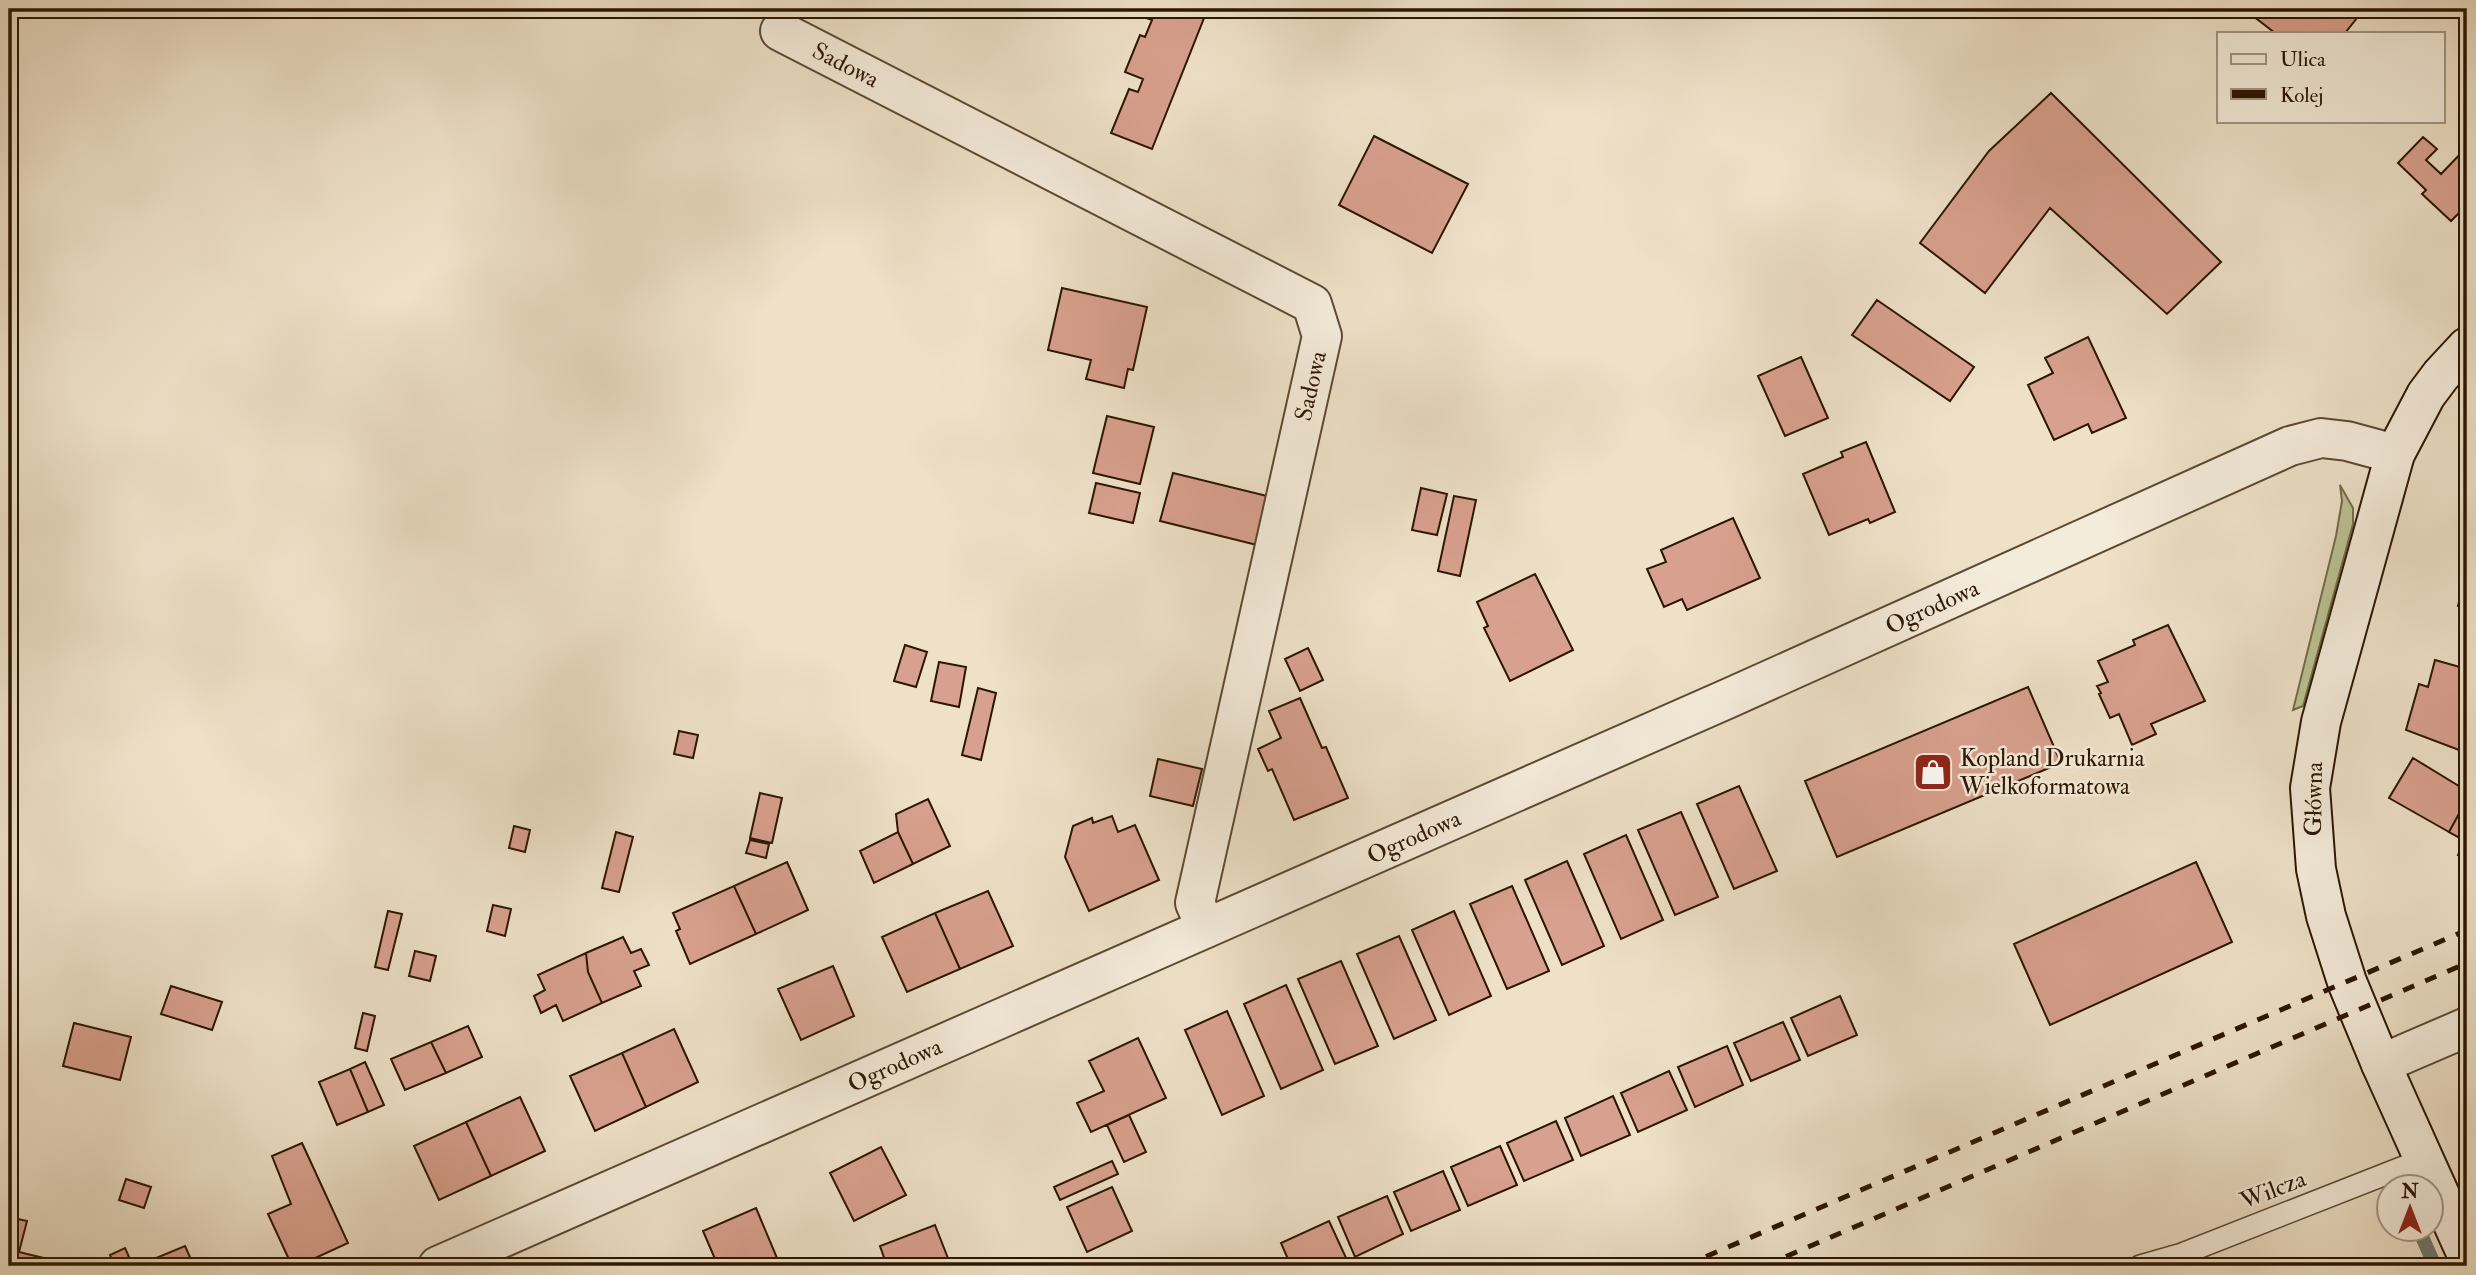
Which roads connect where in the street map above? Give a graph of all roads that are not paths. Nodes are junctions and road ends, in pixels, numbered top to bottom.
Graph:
1 (780, 31) dead end
2 (2467, 347) edge
3 (2395, 454) junction
4 (1206, 928) junction
5 (2467, 1027) edge
6 (2381, 1064) junction
7 (2424, 1159) junction
8 (2467, 1255) edge
9 (438, 1266) edge
10 (2140, 1266) edge

1 - 4 street, Sadowa
2 - 3 street, Główna
3 - 4 street, Ogrodowa
3 - 6 street, Główna
4 - 9 street, Ogrodowa
5 - 6 street
6 - 7 street, Główna
7 - 8 street, Główna
7 - 10 lane, Wilcza

